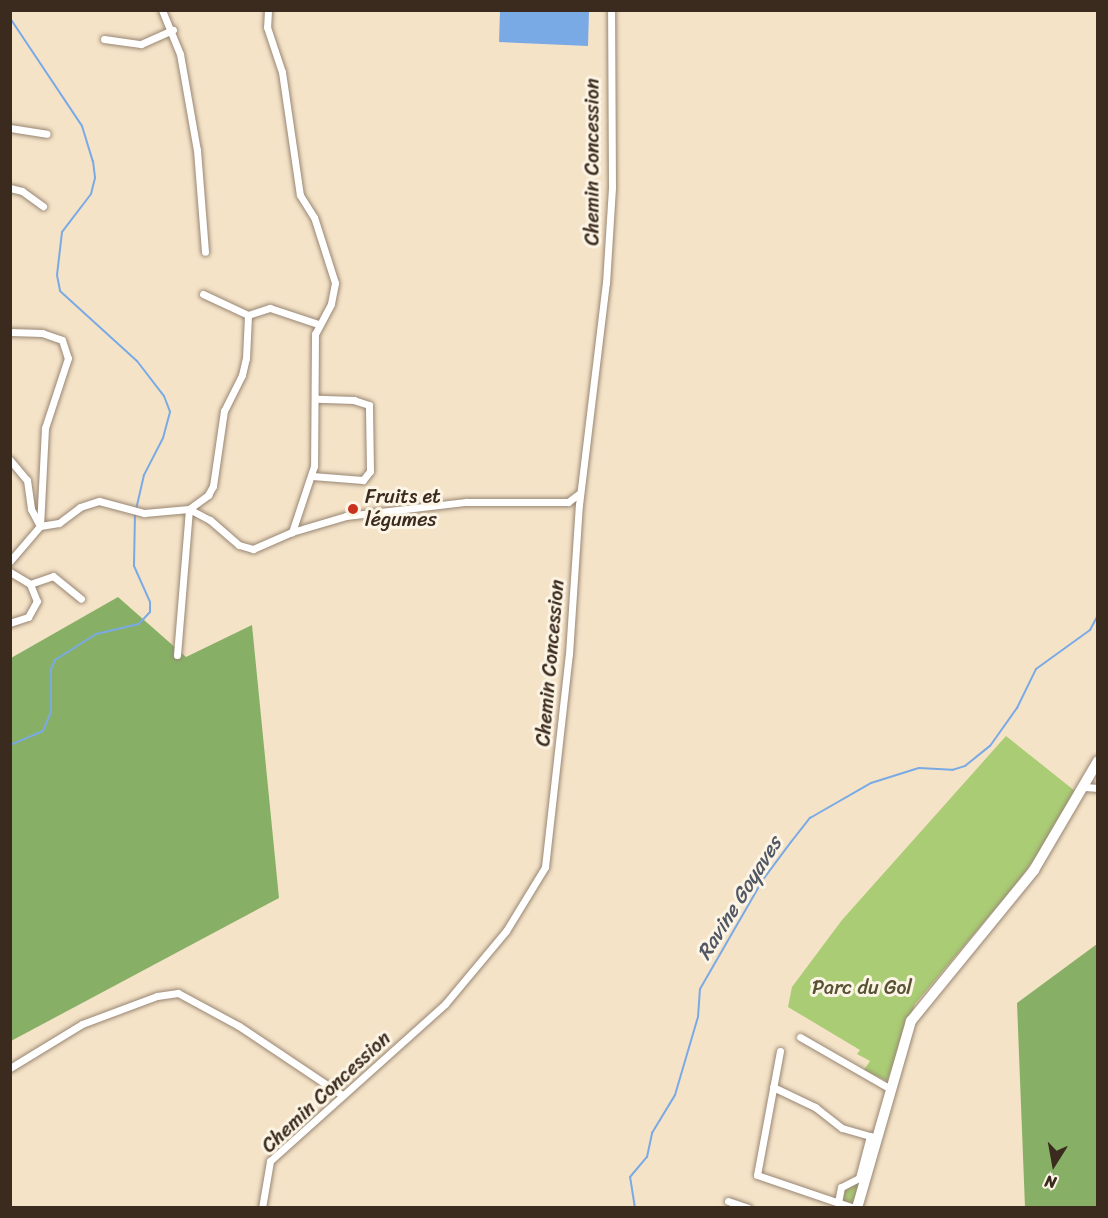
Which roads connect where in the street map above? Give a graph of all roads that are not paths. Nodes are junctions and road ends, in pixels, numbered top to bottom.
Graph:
1 (162, 10) edge
2 (268, 10) edge
3 (611, 10) edge
4 (172, 30) junction
5 (104, 39) dead end
6 (10, 128) edge
7 (47, 134) dead end
8 (10, 188) edge
9 (43, 206) dead end
10 (205, 252) dead end
11 (203, 294) dead end
12 (248, 315) junction
13 (318, 324) junction
14 (10, 332) edge
15 (317, 399) junction
16 (10, 460) edge
17 (312, 476) junction
18 (580, 493) junction
19 (189, 509) junction
20 (40, 526) junction
21 (292, 532) junction
22 (10, 561) edge
23 (10, 572) edge
24 (30, 584) junction
25 (81, 599) dead end
26 (10, 623) edge
27 (177, 655) dead end
28 (1098, 761) edge
29 (1084, 787) junction
30 (1098, 788) edge
31 (800, 1037) dead end
32 (780, 1050) dead end
33 (10, 1068) edge
34 (773, 1087) junction
35 (889, 1088) junction
36 (342, 1095) junction
37 (728, 1201) dead end
38 (838, 1202) junction
39 (262, 1208) edge
40 (748, 1208) edge
41 (856, 1208) edge

1 - 4 street
2 - 13 street
3 - 18 street, Chemin Concession
4 - 5 street
4 - 10 street
6 - 7 street
8 - 9 street
11 - 12 street
12 - 13 street
12 - 19 street
13 - 15 street
14 - 20 street
15 - 17 street
15 - 17 street
16 - 20 street
17 - 21 street
18 - 21 street
18 - 36 street, Chemin Concession
19 - 20 street
19 - 21 street
19 - 27 street
20 - 22 street
23 - 24 street
24 - 25 street
24 - 26 street
28 - 29 main road
29 - 30 street
29 - 35 main road
31 - 35 street
32 - 34 street
33 - 36 street
34 - 38 street
34 - 38 street
35 - 41 main road
36 - 39 street, Chemin Concession
37 - 40 street
38 - 41 street

